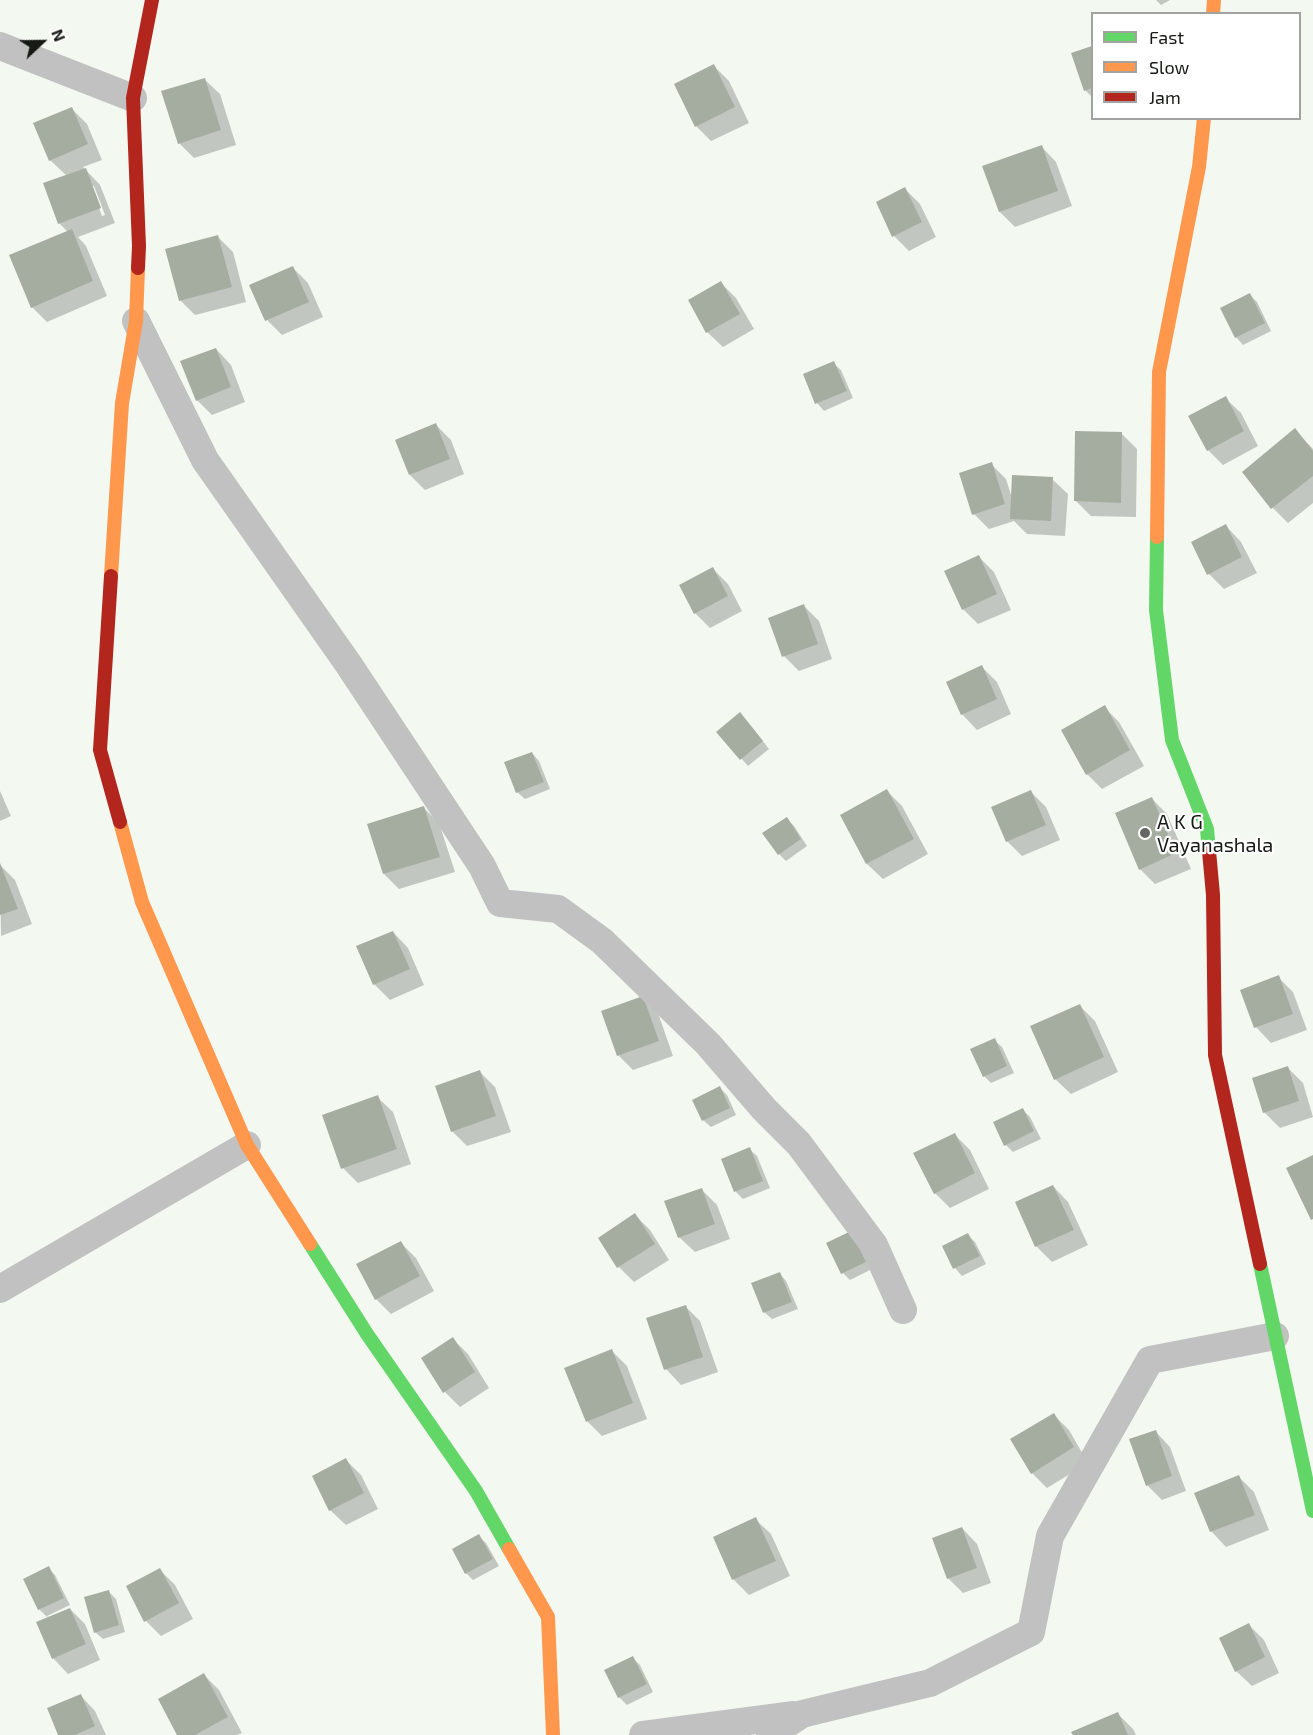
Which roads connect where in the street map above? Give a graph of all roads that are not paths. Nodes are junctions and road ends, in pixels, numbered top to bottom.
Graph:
1 (152, 0) edge
2 (0, 46) edge
3 (133, 98) junction
4 (1204, 120) edge
5 (136, 321) junction
6 (247, 1145) junction
7 (0, 1289) edge
8 (903, 1310) dead end
9 (1275, 1336) junction
10 (1313, 1511) edge
11 (802, 1714) junction
12 (553, 1735) edge
13 (643, 1735) edge
14 (770, 1735) edge

1 - 3 street
2 - 3 street
3 - 5 street
4 - 9 street
5 - 6 street
5 - 8 street
6 - 7 street
6 - 12 street
9 - 10 street
9 - 11 street
11 - 13 street
11 - 14 street

